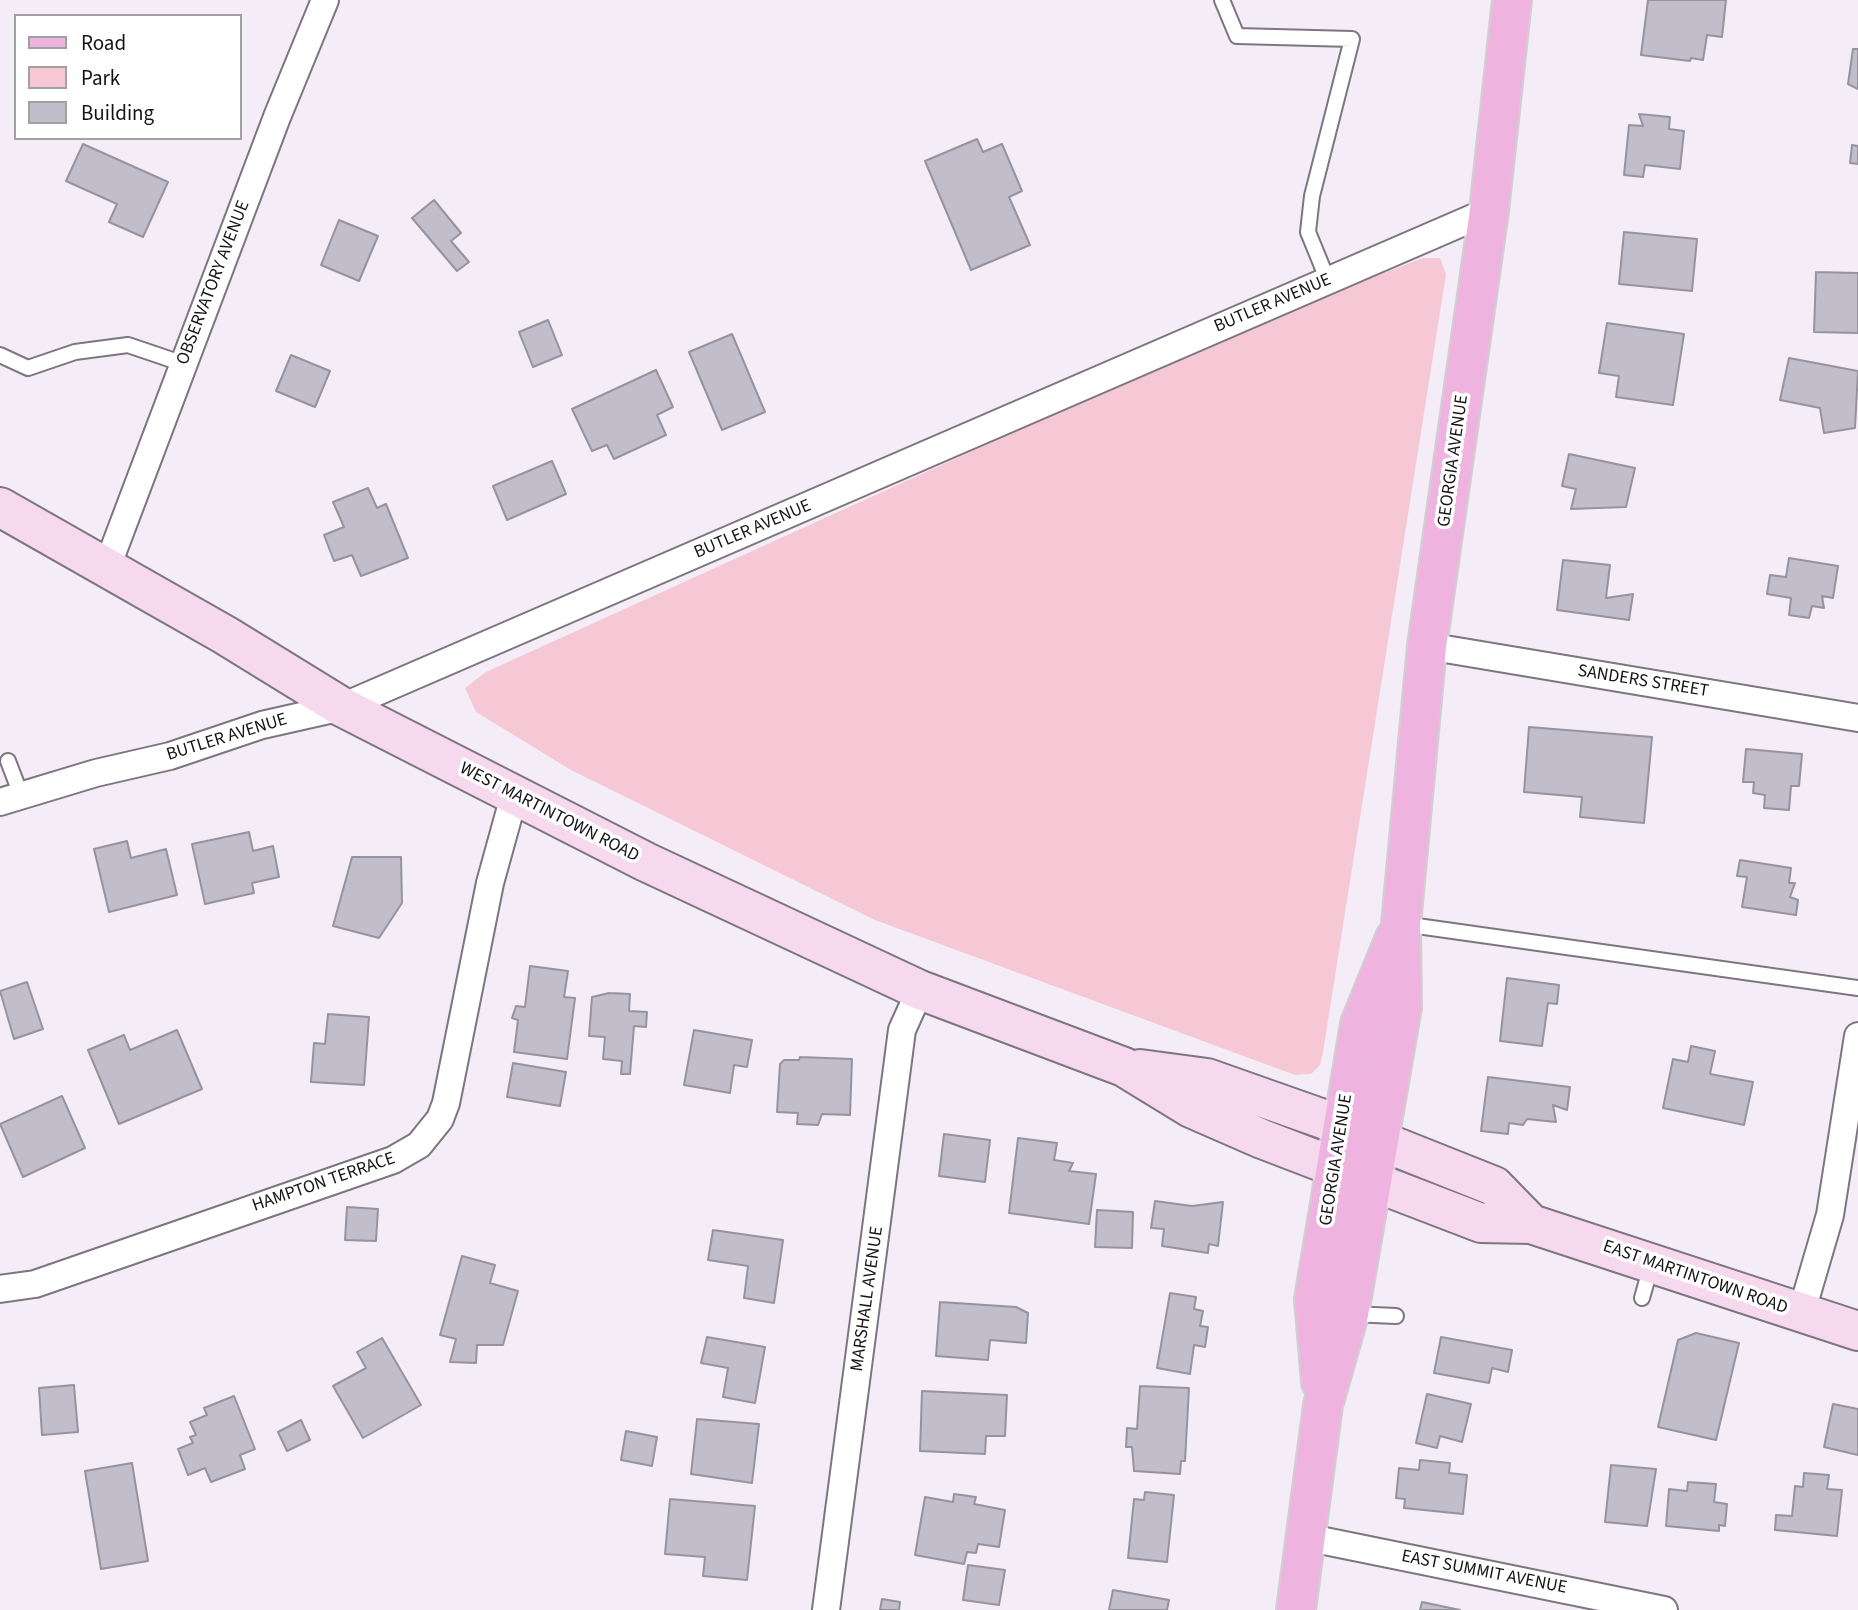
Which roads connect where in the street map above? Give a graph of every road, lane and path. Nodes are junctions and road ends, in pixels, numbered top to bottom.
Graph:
1 (325, 0) edge
2 (1222, 0) edge
3 (1512, 0) edge
4 (1489, 211) junction
5 (1328, 281) junction
6 (0, 355) edge
7 (184, 364) junction
8 (0, 507) edge
9 (107, 568) junction
10 (1427, 646) junction
11 (342, 707) junction
12 (1858, 718) edge
13 (8, 761) dead end
14 (514, 796) junction
15 (10, 799) edge
16 (1401, 923) junction
17 (1858, 988) edge
18 (919, 990) junction
19 (1858, 1036) edge
20 (1124, 1067) junction
21 (1343, 1126) junction
22 (1379, 1141) junction
23 (1336, 1167) junction
24 (1372, 1181) junction
25 (1531, 1224) junction
26 (1652, 1262) junction
27 (0, 1289) edge
28 (1642, 1298) dead end
29 (1349, 1314) junction
30 (1801, 1314) junction
31 (1396, 1316) dead end
32 (1858, 1331) edge
33 (1322, 1405) junction
34 (1305, 1537) junction
35 (826, 1610) edge
36 (1296, 1610) edge
37 (1664, 1610) edge

1 - 7 street, OBSERVATORY AVENUE
2 - 5 lane
3 - 4 main road, GEORGIA AVENUE
4 - 5 street, BUTLER AVENUE
4 - 10 main road, GEORGIA AVENUE
5 - 11 street, BUTLER AVENUE
6 - 7 lane
7 - 9 street, OBSERVATORY AVENUE
8 - 9 main road, WEST MARTINTOWN ROAD
9 - 11 main road, WEST MARTINTOWN ROAD
10 - 12 street, SANDERS STREET
10 - 16 main road, GEORGIA AVENUE
11 - 14 main road, WEST MARTINTOWN ROAD
11 - 15 street, BUTLER AVENUE
13 - 15 lane
14 - 18 main road, WEST MARTINTOWN ROAD
14 - 27 street, HAMPTON TERRACE
16 - 17 lane
16 - 21 main road, GEORGIA AVENUE
16 - 22 main road, GEORGIA AVENUE
18 - 20 main road, WEST MARTINTOWN ROAD
18 - 35 street, MARSHALL AVENUE
19 - 30 street
20 - 21 main road, WEST MARTINTOWN ROAD
20 - 23 main road, WEST MARTINTOWN ROAD
21 - 22 main road, WEST MARTINTOWN ROAD
21 - 23 main road, GEORGIA AVENUE
22 - 24 main road, GEORGIA AVENUE
22 - 25 main road, EAST MARTINTOWN ROAD
23 - 24 main road, EAST MARTINTOWN ROAD
23 - 33 main road, GEORGIA AVENUE
24 - 25 main road, EAST MARTINTOWN ROAD
24 - 29 main road, GEORGIA AVENUE
25 - 26 main road, EAST MARTINTOWN ROAD
26 - 28 lane
26 - 30 main road, EAST MARTINTOWN ROAD
29 - 31 lane
29 - 33 main road, GEORGIA AVENUE
30 - 32 main road, EAST MARTINTOWN ROAD
33 - 34 main road, GEORGIA AVENUE
34 - 36 main road, GEORGIA AVENUE
34 - 37 street, EAST SUMMIT AVENUE

